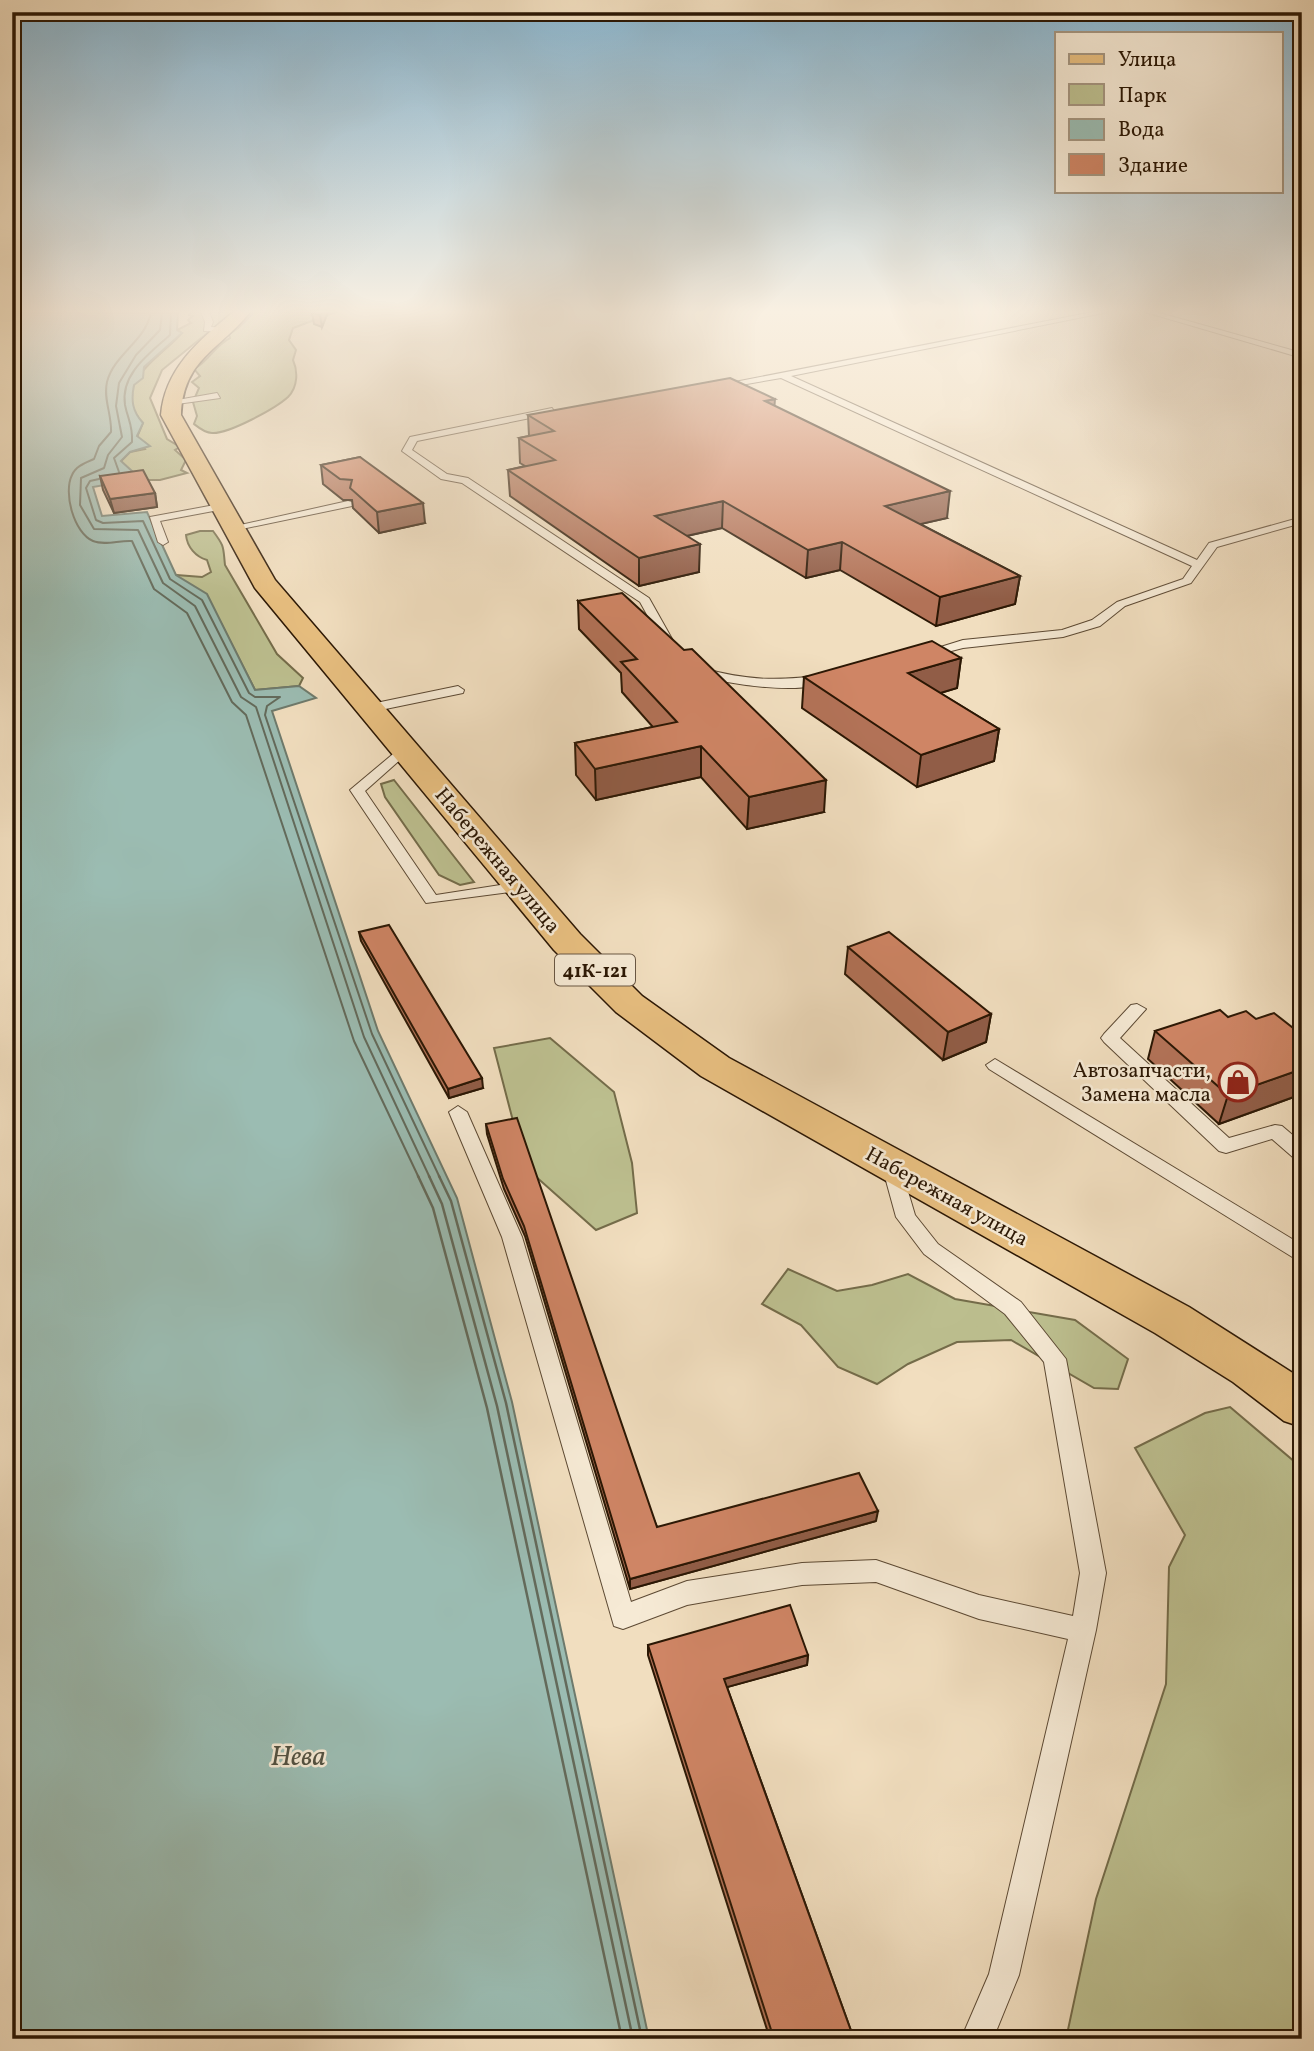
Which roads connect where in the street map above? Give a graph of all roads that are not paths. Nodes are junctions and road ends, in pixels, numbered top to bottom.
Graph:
1 (170, 408) edge
2 (569, 408) edge
3 (853, 408) edge
4 (348, 504) edge
5 (226, 517) junction
6 (1302, 520) edge
7 (163, 542) dead end
8 (1197, 564) junction
9 (674, 653) edge
10 (915, 657) edge
11 (697, 669) edge
12 (841, 677) edge
13 (458, 690) dead end
14 (371, 708) junction
15 (405, 748) junction
16 (520, 887) junction
17 (1138, 1009) dead end
18 (995, 1065) dead end
19 (458, 1112) dead end
20 (1302, 1154) edge
21 (892, 1166) junction
22 (1302, 1255) edge
23 (1302, 1406) edge
24 (1083, 1630) junction
25 (978, 2039) edge

1 - 5 main road, Набережная улица / 41К-121
2 - 9 lane
3 - 8 lane
4 - 5 lane
5 - 7 lane
5 - 14 main road, Набережная улица / 41К-121
6 - 8 lane
8 - 10 lane
11 - 12 lane
13 - 14 lane
14 - 15 main road, Набережная улица / 41К-121
15 - 16 main road, Набережная улица / 41К-121
15 - 16 lane
16 - 21 main road, Набережная улица / 41К-121
17 - 20 lane
18 - 22 lane
19 - 24 lane
21 - 23 main road, Набережная улица / 41К-121
21 - 24 lane
24 - 25 lane

